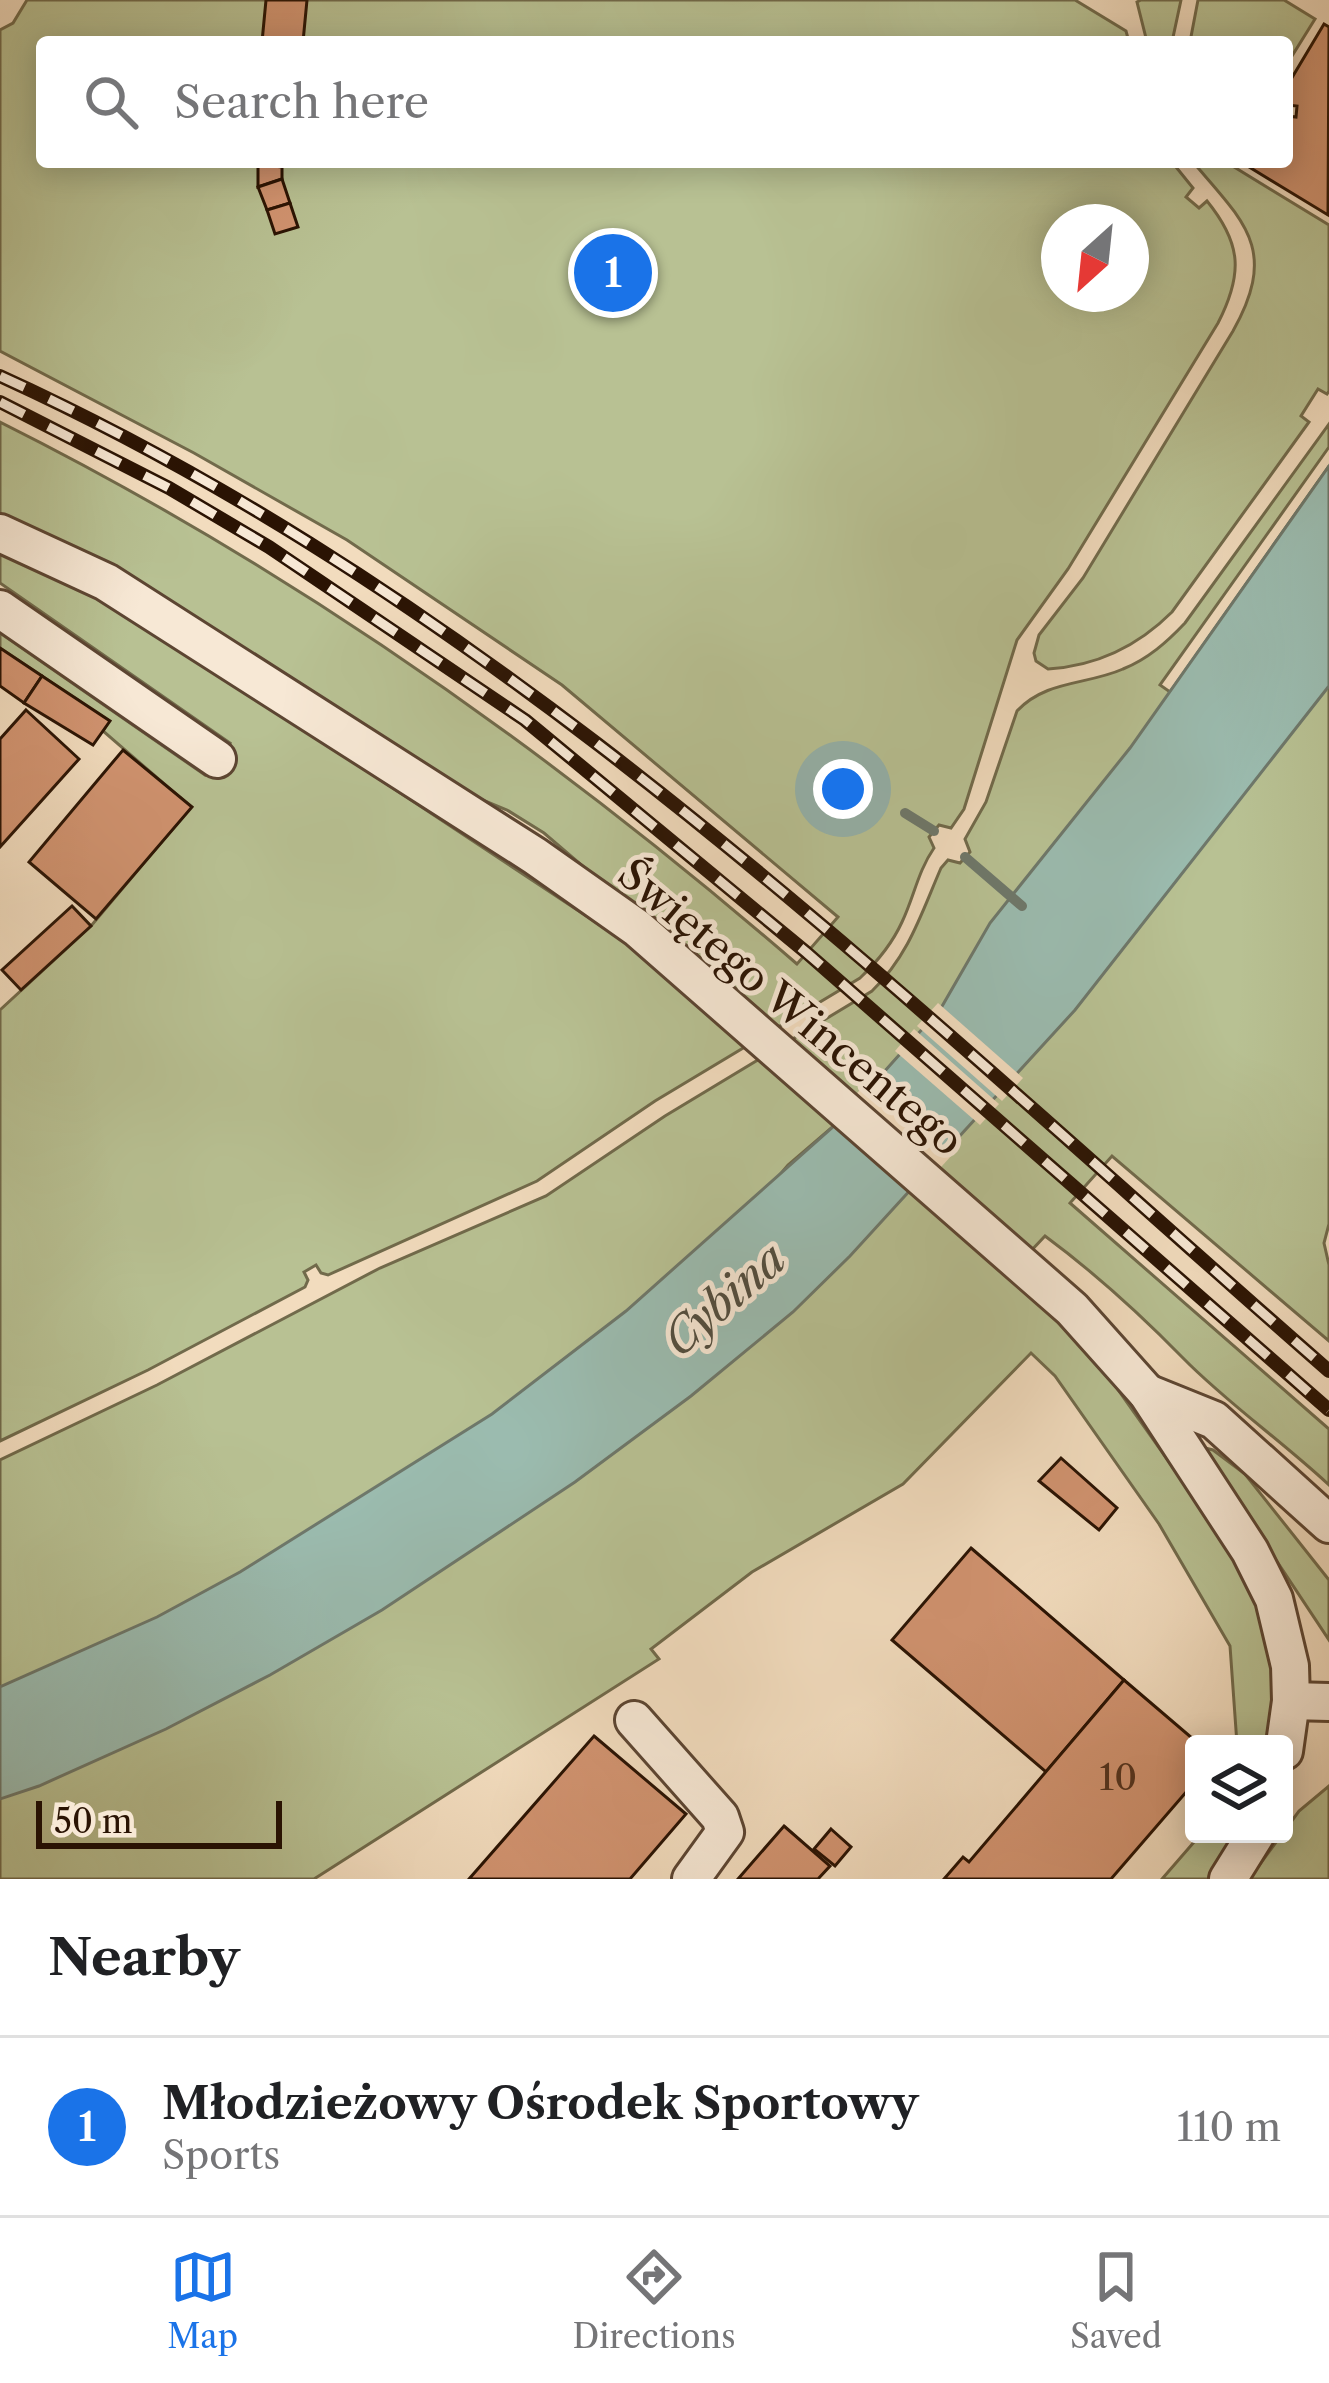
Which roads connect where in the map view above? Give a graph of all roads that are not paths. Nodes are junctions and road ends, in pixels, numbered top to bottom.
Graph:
1 (0, 533) edge
2 (0, 609) edge
3 (217, 759) dead end
4 (1147, 1393) junction
5 (1329, 1524) edge
6 (1291, 1701) junction
7 (1329, 1702) edge
8 (634, 1720) dead end
9 (1286, 1735) edge
10 (1250, 1843) edge
11 (691, 1879) edge
12 (1228, 1879) edge

1 - 4 street, Świętego Wincentego
2 - 3 street
4 - 5 street
4 - 6 street, Świętego Wincentego
6 - 7 street
6 - 9 street, Świętego Wincentego
8 - 11 street
10 - 12 street

